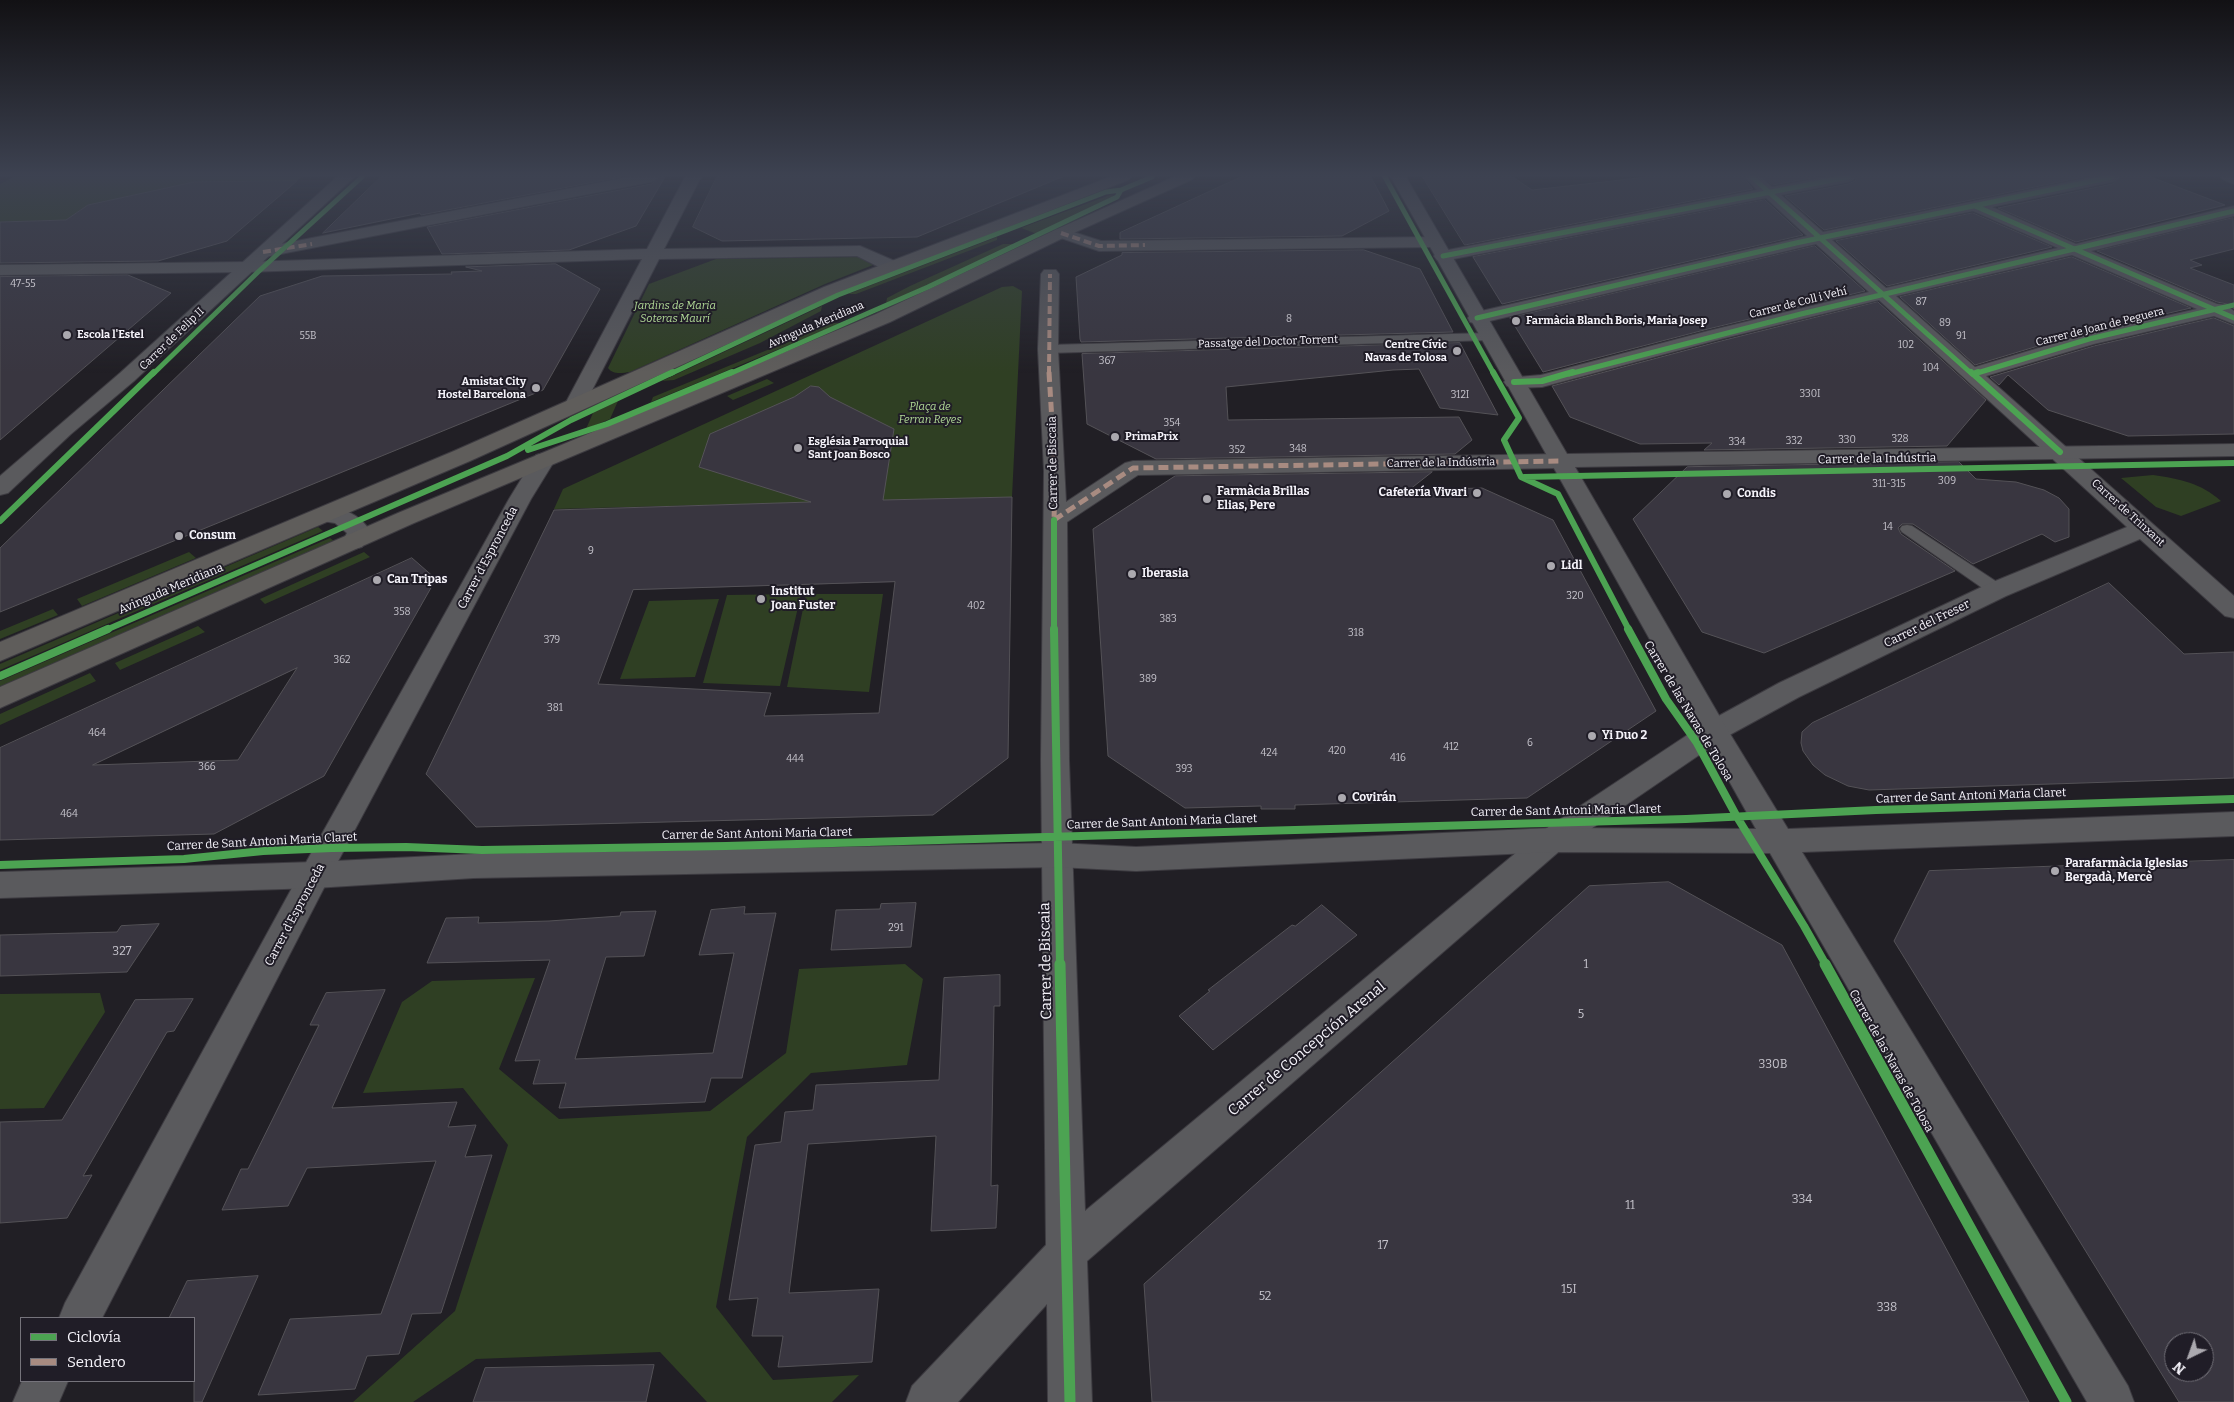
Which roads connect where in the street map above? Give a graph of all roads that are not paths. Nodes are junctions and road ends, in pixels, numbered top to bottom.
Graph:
1 (274, 242) edge
2 (313, 242) edge
3 (659, 242) edge
4 (956, 242) edge
5 (1049, 242) edge
6 (1088, 242) edge
7 (1435, 242) edge
8 (1477, 242) edge
9 (1802, 242) edge
10 (1826, 242) edge
11 (2059, 242) edge
12 (2106, 242) edge
13 (1439, 249) junction
14 (2075, 250) junction
15 (263, 252) junction
16 (653, 254) junction
17 (891, 266) junction
18 (246, 267) junction
19 (0, 270) edge
20 (1050, 274) dead end
21 (1883, 294) junction
22 (2234, 305) edge
23 (2215, 310) junction
24 (1478, 318) junction
25 (2234, 318) edge
26 (1488, 337) junction
27 (1048, 349) junction
28 (1973, 374) junction
29 (1514, 382) junction
30 (574, 406) junction
31 (2234, 450) edge
32 (2060, 452) junction
33 (544, 460) junction
34 (1561, 461) junction
35 (0, 488) edge
36 (324, 515) junction
37 (1054, 520) junction
38 (2145, 528) junction
39 (1906, 529) dead end
40 (354, 542) junction
41 (1997, 590) junction
42 (2234, 610) edge
43 (0, 652) edge
44 (0, 698) edge
45 (1714, 731) junction
46 (2234, 824) edge
47 (1552, 840) junction
48 (1780, 841) junction
49 (1058, 856) junction
50 (315, 875) junction
51 (0, 885) edge
52 (1066, 1253) junction
53 (81, 1317) edge
54 (45, 1382) edge
55 (35, 1402) edge
56 (928, 1402) edge
57 (1070, 1402) edge
58 (2112, 1402) edge

1 - 15 street, Carrer de Felip II
2 - 15 street
3 - 16 street
4 - 17 main road, Avinguda Meridiana
5 - 33 main road, Avinguda Meridiana
6 - 13 street
7 - 13 street, Carrer de las Navas de Tolosa
8 - 13 street
9 - 24 street
10 - 21 street, Carrer de Trinxant
11 - 14 street
12 - 14 street, Carrer de Coll i Vehí
13 - 24 street, Carrer de las Navas de Tolosa
14 - 21 street, Carrer de Coll i Vehí
14 - 23 street
15 - 18 street, Carrer de Felip II
16 - 17 street
16 - 18 street
16 - 30 street
17 - 30 main road, Avinguda Meridiana
18 - 19 street
18 - 35 street, Carrer de Felip II
20 - 27 street, Carrer de Biscaia
21 - 28 street, Carrer de Trinxant
21 - 29 street, Carrer de Coll i Vehí
22 - 23 street, Carrer de Joan de Peguera
23 - 25 street
23 - 28 street, Carrer de Joan de Peguera
24 - 26 street, Carrer de las Navas de Tolosa
26 - 27 lane, Passatge del Doctor Torrent
26 - 29 street, Carrer de las Navas de Tolosa
27 - 37 street, Carrer de Biscaia
28 - 32 street, Carrer de Trinxant
29 - 34 street, Carrer de las Navas de Tolosa
30 - 33 main road
30 - 36 main road, Avinguda Meridiana
31 - 32 street, Carrer de la Indústria
32 - 34 street, Carrer de la Indústria
32 - 38 street, Carrer de Trinxant
33 - 40 main road, Avinguda Meridiana
33 - 50 street, Carrer d'Espronceda
34 - 37 street, Carrer de la Indústria
34 - 45 street, Carrer de las Navas de Tolosa
36 - 40 street
36 - 43 main road, Avinguda Meridiana
37 - 49 street, Carrer de Biscaia
38 - 41 street, Carrer del Freser
38 - 42 street, Carrer de Trinxant
39 - 41 lane
40 - 44 main road, Avinguda Meridiana
41 - 45 street, Carrer del Freser
45 - 47 street, Carrer de Concepción Arenal
45 - 48 street, Carrer de las Navas de Tolosa
46 - 48 street
47 - 48 street
47 - 49 street
47 - 52 street, Carrer de Concepción Arenal
48 - 58 street, Carrer de las Navas de Tolosa
49 - 50 street
49 - 52 street, Carrer de Biscaia
50 - 51 street
50 - 53 street, Carrer d'Espronceda
52 - 56 street, Carrer de Concepción Arenal
52 - 57 street, Carrer de Biscaia
54 - 55 street

